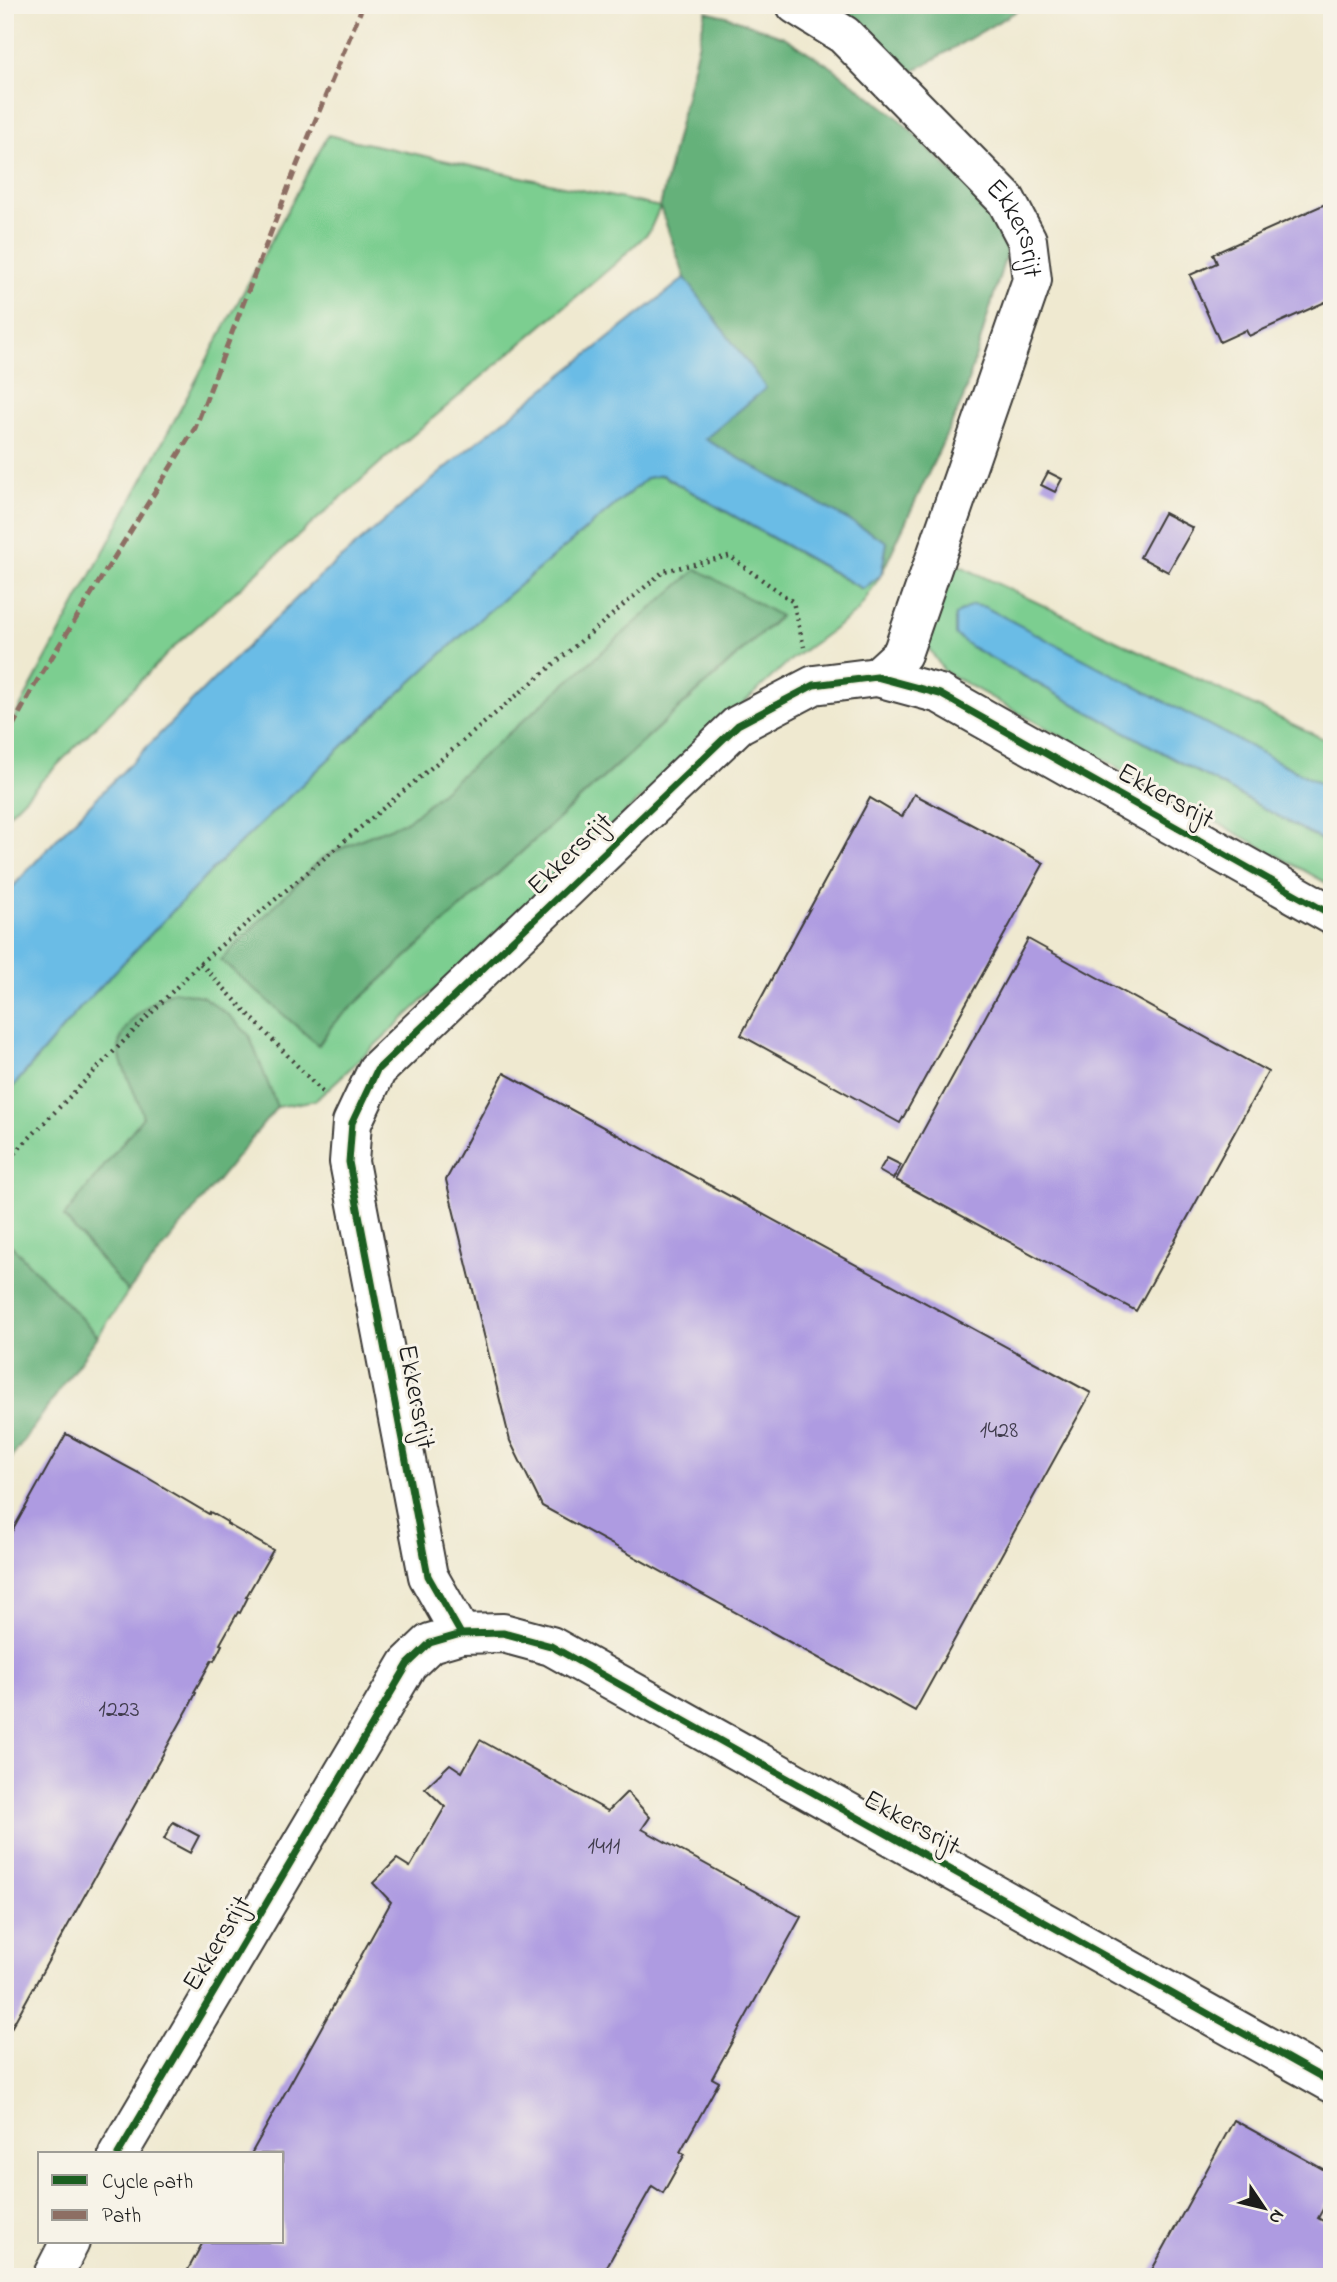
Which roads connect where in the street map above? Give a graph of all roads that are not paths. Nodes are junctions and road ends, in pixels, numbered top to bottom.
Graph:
1 (796, 5) edge
2 (877, 677) junction
3 (1332, 915) edge
4 (461, 1634) junction
5 (1332, 2082) edge
6 (119, 2152) edge
7 (69, 2244) edge
8 (52, 2277) edge

1 - 2 street, Ekkersrijt
2 - 3 street, Ekkersrijt
2 - 4 street, Ekkersrijt
4 - 5 street, Ekkersrijt
4 - 6 street, Ekkersrijt
7 - 8 street

